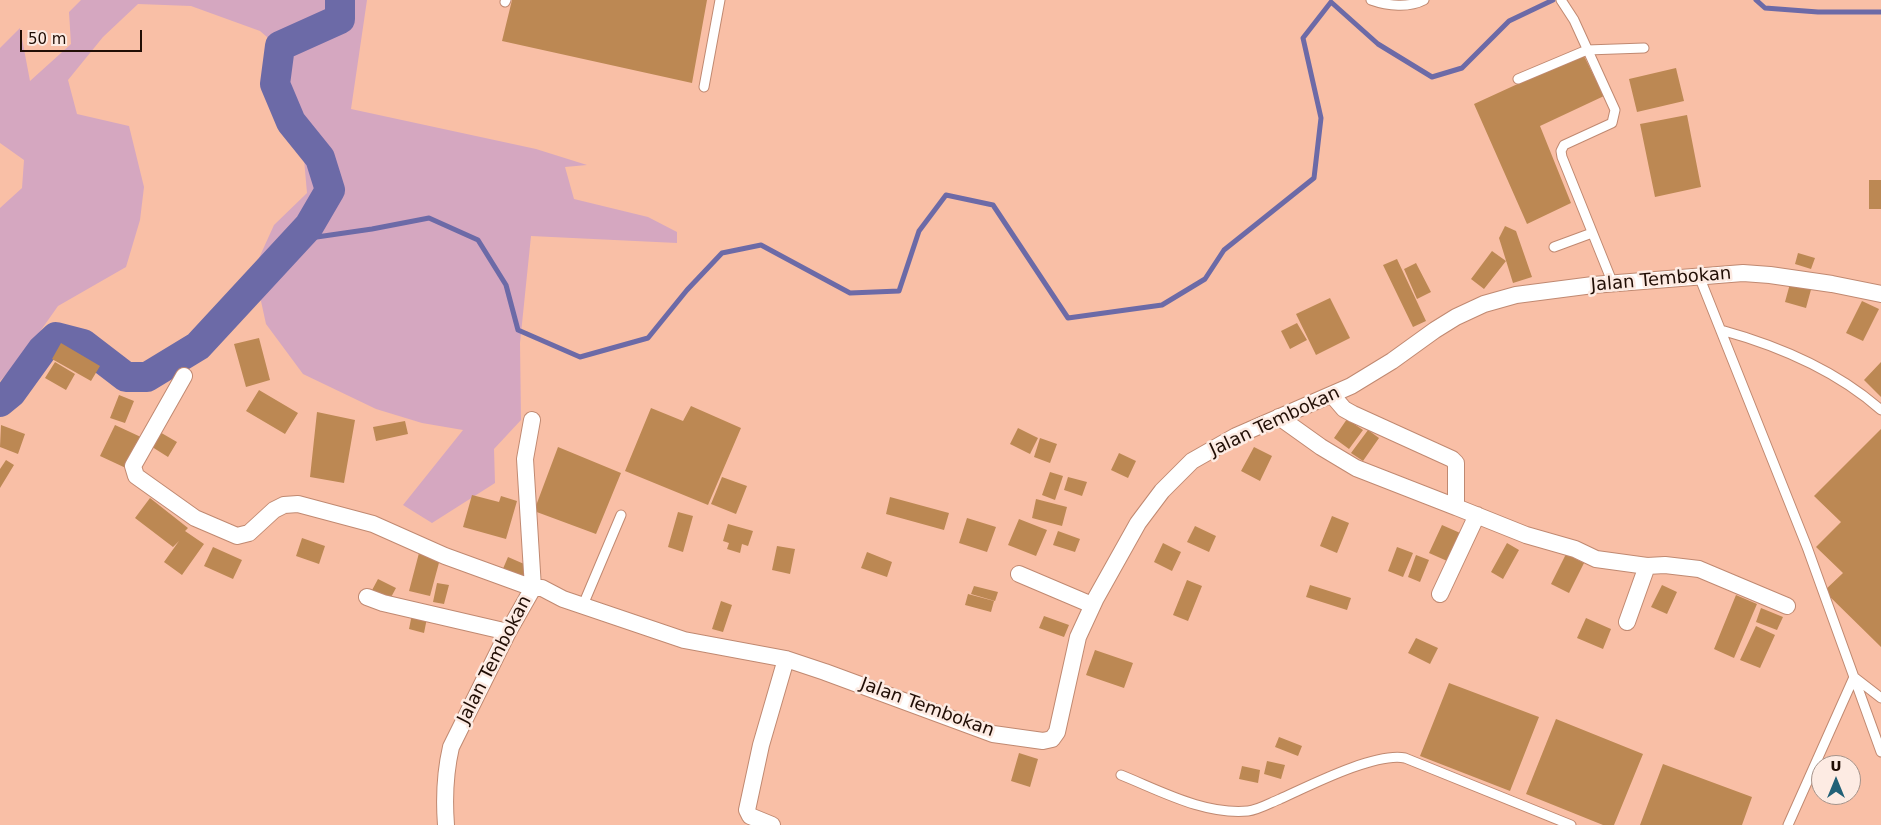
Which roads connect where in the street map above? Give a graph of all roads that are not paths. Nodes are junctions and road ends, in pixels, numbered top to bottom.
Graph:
1 (720, 0) edge
2 (1371, 0) edge
3 (1424, 0) edge
4 (1561, 0) edge
5 (1644, 48) dead end
6 (1587, 50) junction
7 (1518, 79) dead end
8 (704, 87) dead end
9 (1592, 233) junction
10 (1554, 247) dead end
11 (1699, 276) junction
12 (1613, 284) junction
13 (1881, 294) edge
14 (1722, 330) junction
15 (184, 376) dead end
16 (1338, 402) junction
17 (1881, 410) edge
18 (1279, 417) junction
19 (532, 420) dead end
20 (1456, 507) junction
21 (621, 515) dead end
22 (1477, 515) junction
23 (1647, 566) junction
24 (1019, 574) dead end
25 (533, 588) junction
26 (1440, 594) dead end
27 (367, 597) dead end
28 (583, 605) junction
29 (1092, 605) junction
30 (1787, 606) dead end
31 (1627, 622) dead end
32 (508, 632) junction
33 (786, 659) junction
34 (1854, 676) junction
35 (1881, 698) edge
36 (1881, 752) edge
37 (1121, 775) dead end
38 (446, 825) edge
39 (772, 825) edge
40 (1571, 825) edge
41 (1788, 825) edge

1 - 8 lane
2 - 3 lane
4 - 6 lane
5 - 6 lane
6 - 7 lane
6 - 9 lane
9 - 10 lane
9 - 12 lane
11 - 12 street, Jalan Tembokan
11 - 13 street, Jalan Tembokan
11 - 14 lane
12 - 16 street, Jalan Tembokan
14 - 17 lane
14 - 34 lane
15 - 25 street
16 - 18 street, Jalan Tembokan
16 - 20 street
18 - 20 street
18 - 29 street, Jalan Tembokan
19 - 25 street
20 - 22 street
21 - 28 lane
22 - 23 street
22 - 26 street
23 - 30 street
23 - 31 street
24 - 29 street
25 - 28 street, Jalan Tembokan
25 - 32 street, Jalan Tembokan
27 - 32 street
28 - 33 street, Jalan Tembokan
29 - 33 street, Jalan Tembokan
32 - 38 street, Jalan Tembokan
33 - 39 street
34 - 35 lane
34 - 36 lane
34 - 41 lane
37 - 40 lane

